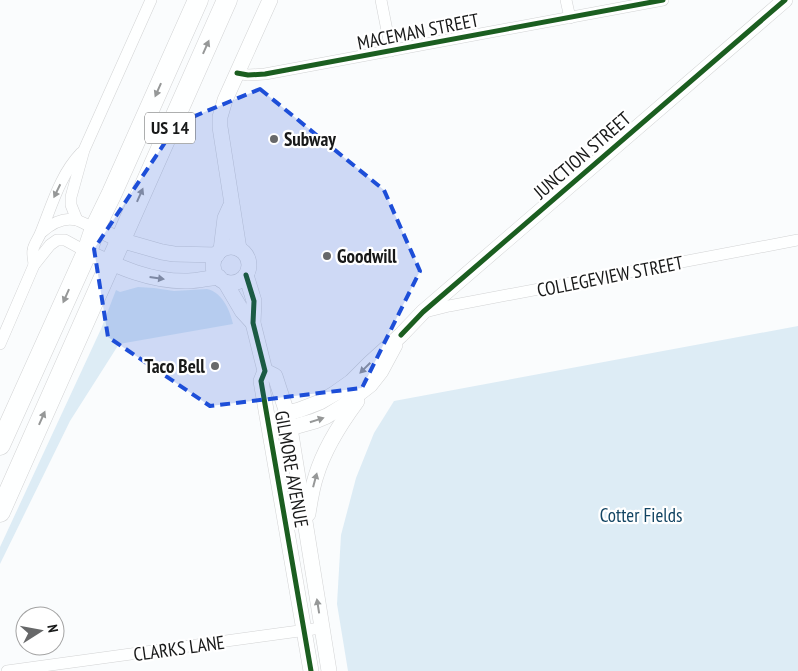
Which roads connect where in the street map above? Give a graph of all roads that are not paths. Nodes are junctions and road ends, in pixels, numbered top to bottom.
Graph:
1 (151, 0) edge
2 (198, 0) edge
3 (227, 0) edge
4 (270, 0) edge
5 (381, 0) edge
6 (566, 0) edge
7 (663, 0) edge
8 (780, 1) edge
9 (570, 18) junction
10 (391, 51) junction
11 (237, 73) junction
12 (84, 150) junction
13 (231, 204) junction
14 (86, 224) junction
15 (41, 233) junction
16 (120, 240) junction
17 (798, 240) edge
18 (239, 249) junction
19 (87, 252) junction
20 (219, 253) junction
21 (111, 263) junction
22 (34, 265) junction
23 (246, 275) junction
24 (222, 279) junction
25 (423, 312) junction
26 (253, 323) junction
27 (401, 335) junction
28 (0, 344) edge
29 (265, 371) junction
30 (367, 388) junction
31 (287, 412) junction
32 (270, 426) junction
33 (290, 428) junction
34 (0, 445) edge
35 (0, 512) edge
36 (306, 528) junction
37 (321, 628) junction
38 (304, 631) junction
39 (7, 671) edge
40 (310, 671) edge
41 (329, 671) edge

1 - 12 street
2 -> 14 highway, US 14
16 -> 3 highway, US 14
4 - 11 street, GILMORE AVENUE
5 - 10 street
6 - 9 street
7 - 9 street, MACEMAN STREET
8 - 25 street, JUNCTION STREET
9 - 10 street, MACEMAN STREET
10 - 11 street, MACEMAN STREET
11 - 13 street, GILMORE AVENUE
12 - 14 street
12 -> 15 street
13 - 18 street, GILMORE AVENUE
13 - 20 street, GILMORE AVENUE
14 - 15 street
14 - 16 street
14 - 19 highway, US 14
15 - 22 street
16 - 20 street
16 - 21 highway, US 14
17 - 25 street, COLLEGEVIEW STREET
18 - 20 street
18 - 23 street, GILMORE AVENUE
19 - 21 street
19 - 22 street
19 -> 34 highway, US 14
20 - 24 street, GILMORE AVENUE
21 -> 24 street
35 -> 21 highway, US 14
22 - 28 street
23 - 24 street
23 - 26 street, GILMORE AVENUE
24 - 26 street, GILMORE AVENUE
25 - 27 street, JUNCTION STREET
26 - 29 street, GILMORE AVENUE
27 - 30 street, JUNCTION STREET
27 -> 31 street, JUNCTION STREET
29 - 31 street, GILMORE AVENUE
29 - 32 street, GILMORE AVENUE
33 -> 30 street, JUNCTION STREET
36 -> 30 street
31 - 32 street, JUNCTION STREET
31 - 33 street, GILMORE AVENUE
32 - 33 street, JUNCTION STREET
32 - 38 street, GILMORE AVENUE
33 - 36 street, GILMORE AVENUE
37 -> 36 street, GILMORE AVENUE
37 - 38 street, CLARKS LANE
37 - 41 street, GILMORE AVENUE
38 - 39 street, CLARKS LANE
38 - 40 street, GILMORE AVENUE

